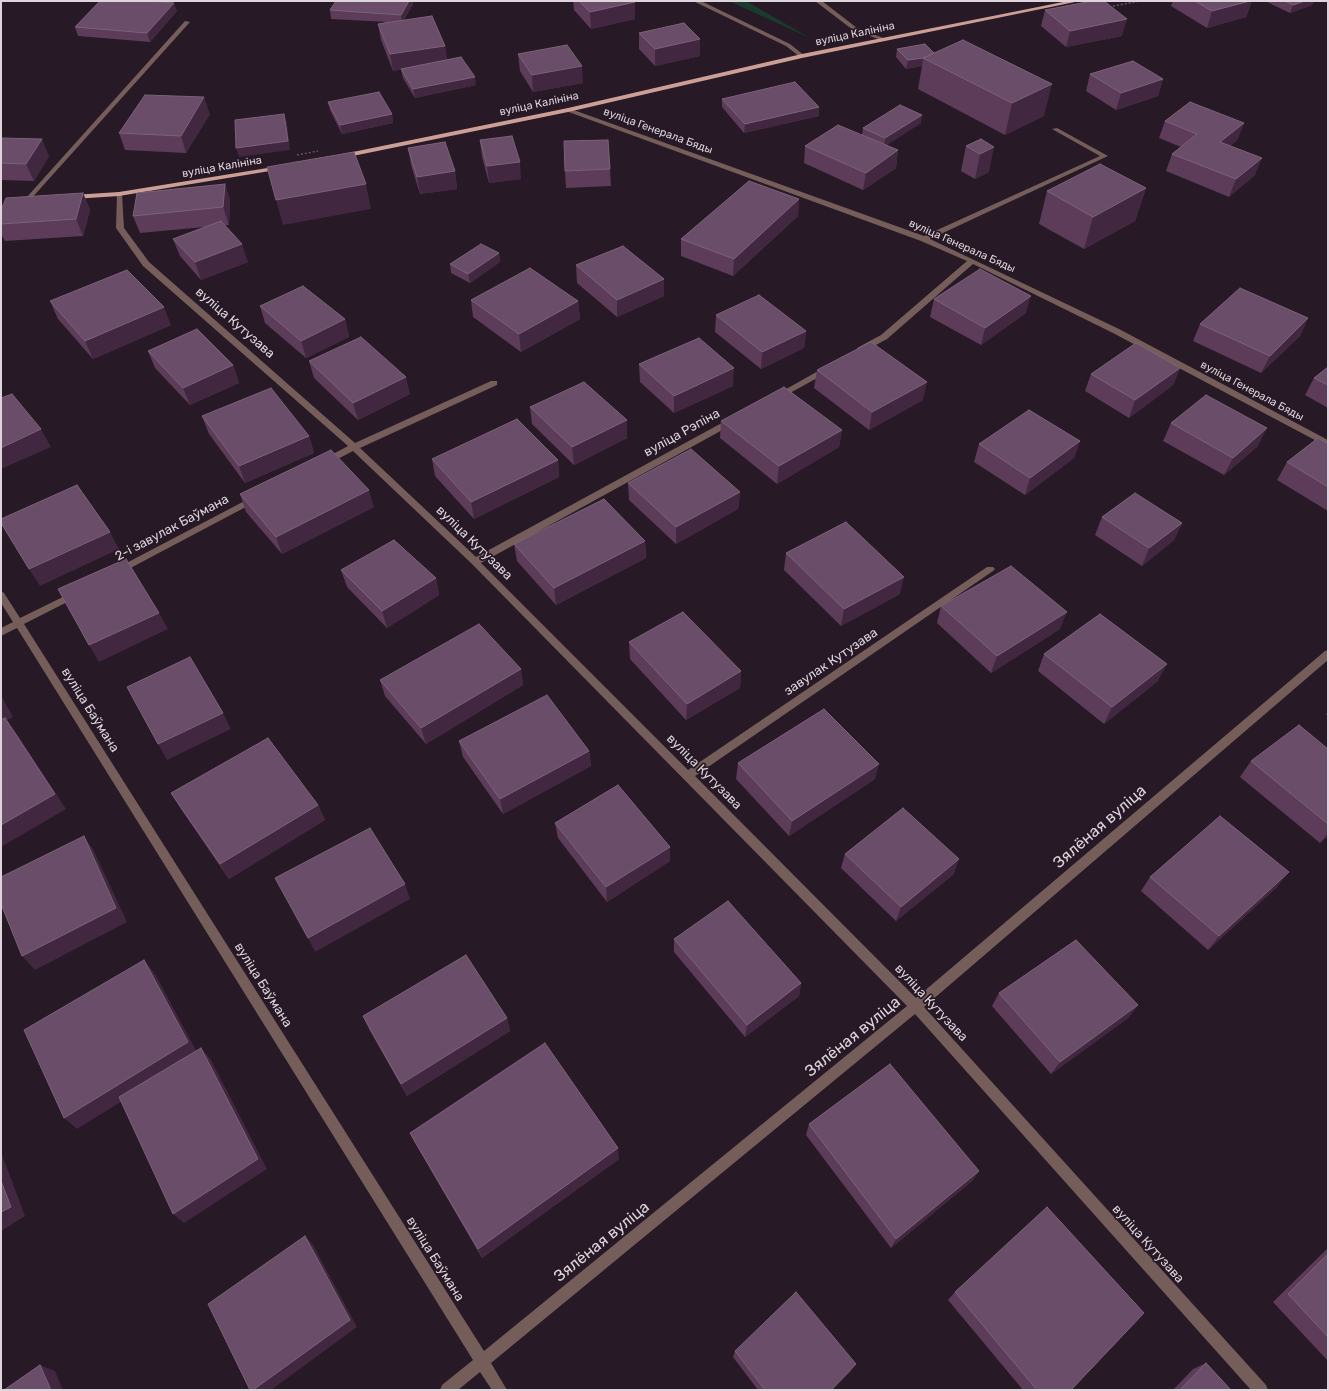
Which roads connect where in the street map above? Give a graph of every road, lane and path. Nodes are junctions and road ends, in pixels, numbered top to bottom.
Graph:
1 (696, 1) edge
2 (818, 1) edge
3 (1077, 1) edge
4 (187, 22) dead end
5 (883, 39) junction
6 (802, 56) junction
7 (568, 110) junction
8 (1055, 129) dead end
9 (332, 158) edge
10 (285, 167) edge
11 (119, 194) junction
12 (66, 197) edge
13 (36, 198) edge
14 (25, 199) joint
15 (924, 240) junction
16 (972, 261) junction
17 (849, 356) edge
18 (835, 364) edge
19 (494, 383) dead end
20 (766, 402) edge
21 (738, 418) edge
22 (1328, 444) edge
23 (354, 446) junction
24 (319, 465) edge
25 (263, 494) edge
26 (474, 562) junction
27 (990, 569) dead end
28 (110, 576) edge
29 (82, 590) edge
30 (1, 595) edge
31 (19, 623) junction
32 (1, 632) edge
33 (1328, 654) edge
34 (687, 776) junction
35 (916, 1006) junction
36 (482, 1360) junction
37 (447, 1390) edge
38 (500, 1390) edge
39 (1261, 1390) edge

1 - 6 street
2 - 5 street
3 - 5 main road, вуліца Калініна
4 - 14 street
5 - 6 main road, вуліца Калініна
6 - 7 main road, вуліца Калініна
7 - 9 main road, вуліца Калініна
7 - 15 street, вуліца Генерала Бяды
8 - 15 street
10 - 11 main road, вуліца Калініна
11 - 12 main road, вуліца Калініна
11 - 23 street, вуліца Кутузава
13 - 14 main road
15 - 16 street, вуліца Генерала Бяды
16 - 17 street
16 - 22 street, вуліца Генерала Бяды
18 - 20 street
19 - 23 street
21 - 26 street, вуліца Рэпіна
23 - 24 street
23 - 26 street, вуліца Кутузава
25 - 28 street, 2-і завулак Баўмана
26 - 34 street, вуліца Кутузава
27 - 34 street, завулак Кутузава
29 - 31 street
30 - 31 street, вуліца Баўмана
31 - 32 street
31 - 36 street, вуліца Баўмана
33 - 35 street, Зялёная вуліца
34 - 35 street, вуліца Кутузава
35 - 36 street, Зялёная вуліца
35 - 39 street, вуліца Кутузава
36 - 37 street, Зялёная вуліца
36 - 38 street, вуліца Баўмана

